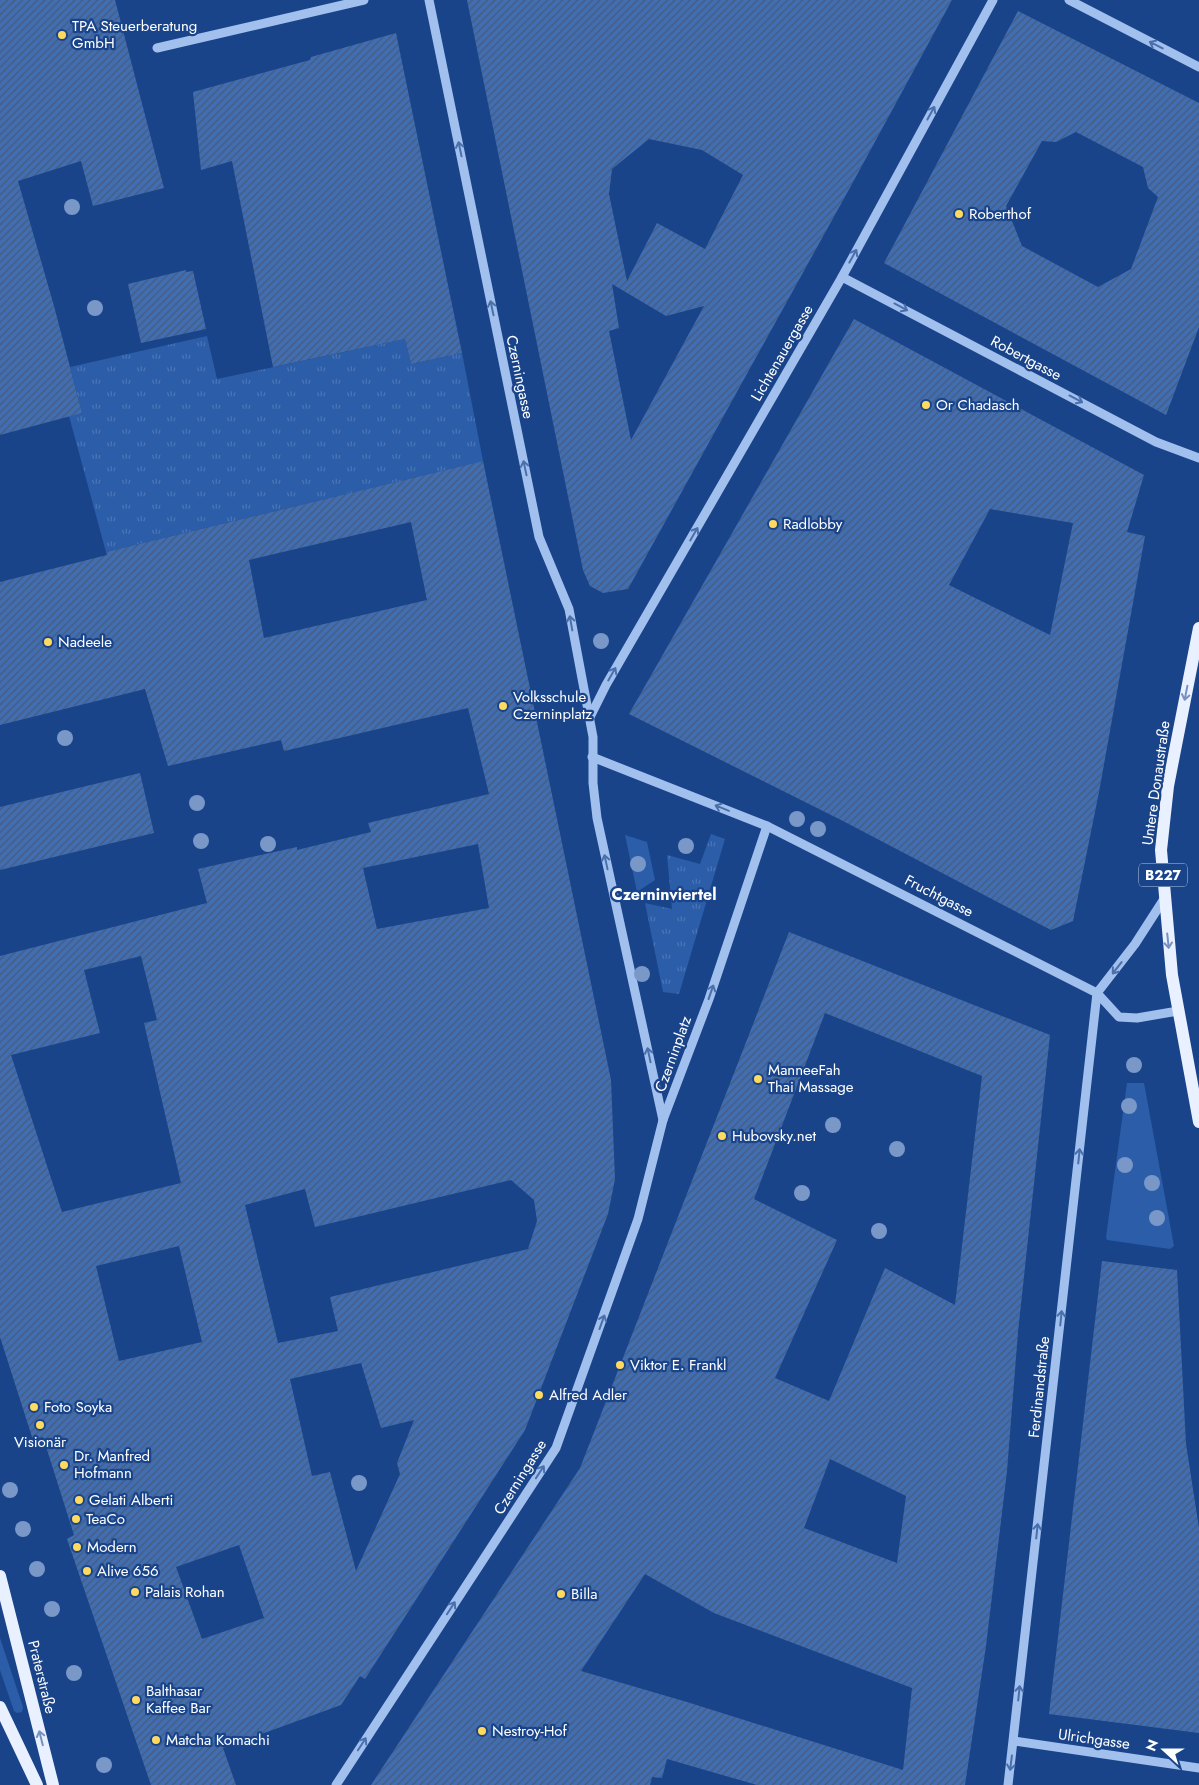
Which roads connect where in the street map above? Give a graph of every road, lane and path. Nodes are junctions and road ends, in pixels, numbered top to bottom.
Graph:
1 (364, 0) edge
2 (429, 0) edge
3 (993, 0) edge
4 (1069, 0) edge
5 (158, 48) dead end
6 (1199, 67) edge
7 (842, 276) junction
8 (1199, 458) edge
9 (1199, 628) edge
10 (590, 717) junction
11 (592, 757) junction
12 (767, 826) junction
13 (1164, 899) junction
14 (1098, 993) junction
15 (1178, 1011) junction
16 (664, 1120) junction
17 (1199, 1122) edge
18 (0, 1576) edge
19 (0, 1707) edge
20 (1014, 1741) junction
21 (1199, 1768) edge
22 (36, 1785) edge
23 (53, 1785) edge
24 (336, 1785) edge
25 (1008, 1785) edge

1 - 5 street
10 -> 2 street, Czerningasse
7 -> 3 street, Lichtenauergasse
6 -> 4 street
7 -> 8 street, Robertgasse
10 -> 7 street, Lichtenauergasse
9 -> 13 main road, Untere Donaustraße / B227
10 - 11 street, Czerningasse
12 -> 11 street
16 -> 11 street, Czerninplatz
12 - 14 street, Fruchtgasse
16 -> 12 street, Czerninplatz
13 -> 14 street
13 -> 15 main road, Untere Donaustraße / B227
14 - 15 street, Fruchtgasse
20 -> 14 street, Ferdinandstraße
15 - 17 main road, Untere Donaustraße / B227
24 -> 16 street, Czerningasse
23 -> 18 main road, Praterstraße
19 - 22 main road
20 - 21 street, Ulrichgasse
20 -> 25 street, Ferdinandstraße

